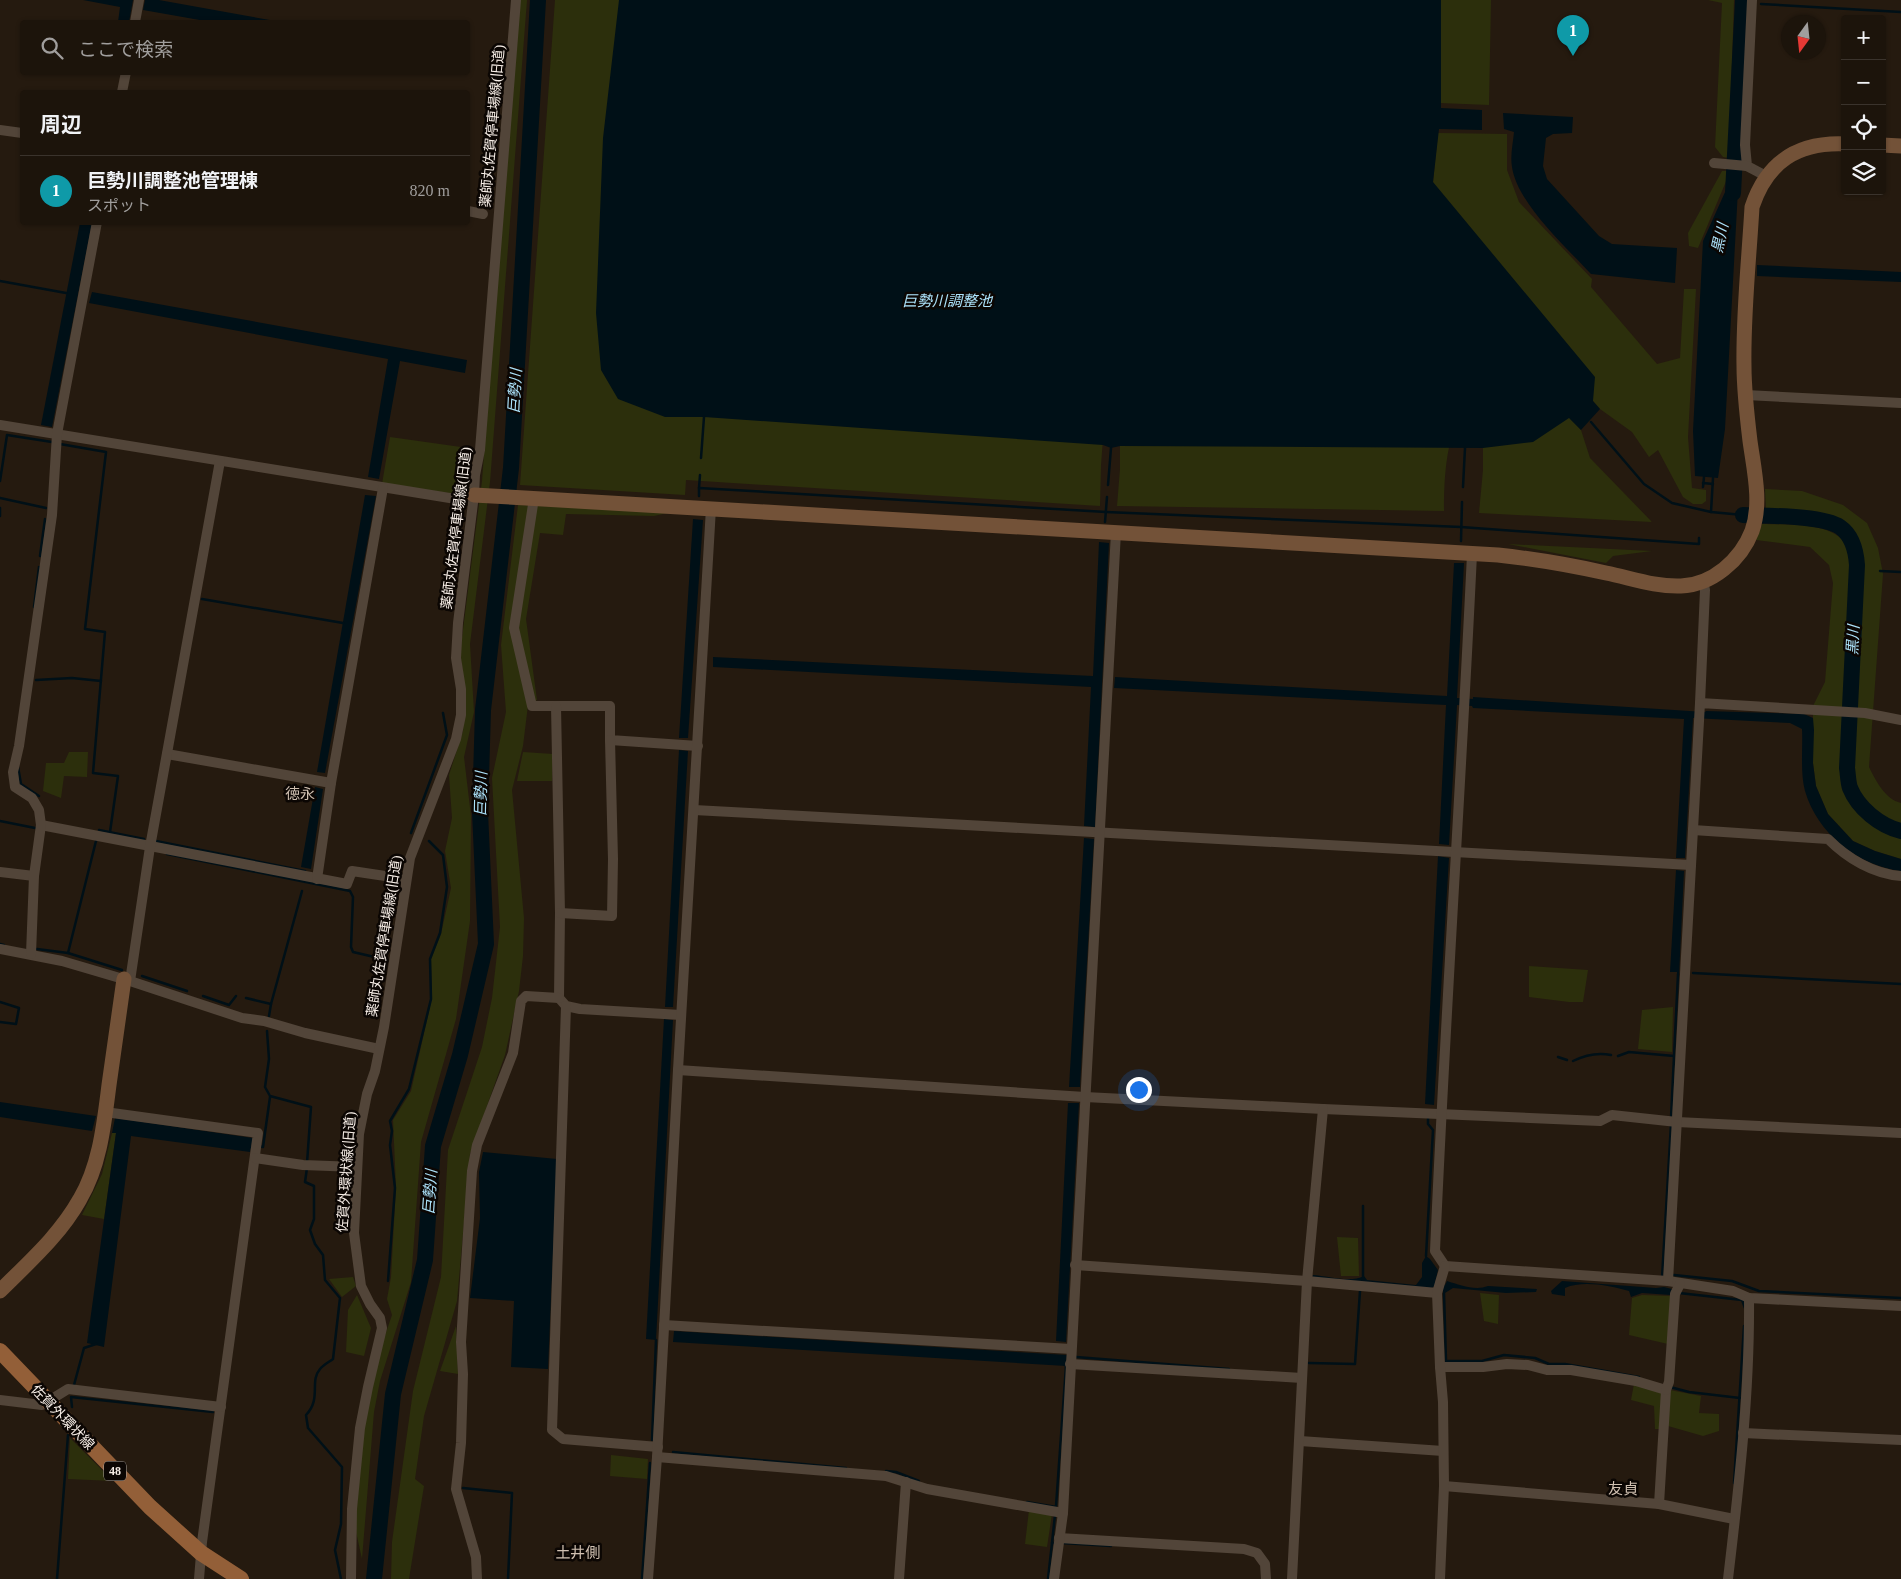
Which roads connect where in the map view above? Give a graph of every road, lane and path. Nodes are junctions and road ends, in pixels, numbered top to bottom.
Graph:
1 (516, 0) edge
2 (1752, 0) edge
3 (138, 4) edge
4 (135, 20) edge
5 (125, 75) edge
6 (122, 90) edge
7 (0, 130) edge
8 (20, 133) edge
9 (1841, 144) edge
10 (1886, 145) edge
11 (1901, 146) edge
12 (1714, 163) dead end
13 (1747, 166) junction
14 (1766, 176) junction
15 (470, 211) edge
16 (483, 214) dead end
17 (96, 225) edge
18 (1746, 395) junction
19 (1901, 402) edge
20 (0, 425) edge
21 (56, 434) junction
22 (220, 461) junction
23 (383, 488) junction
24 (468, 498) junction
25 (534, 498) junction
26 (711, 508) junction
27 (1116, 532) junction
28 (1472, 554) junction
29 (1703, 580) junction
30 (556, 706) junction
31 (1700, 706) junction
32 (1901, 720) edge
33 (610, 740) junction
34 (698, 746) junction
35 (167, 754) junction
36 (324, 781) junction
37 (694, 810) junction
38 (41, 825) junction
39 (1693, 830) junction
40 (1093, 832) junction
41 (150, 847) junction
42 (1448, 850) junction
43 (1684, 864) junction
44 (0, 872) edge
45 (34, 876) junction
46 (1901, 876) edge
47 (317, 879) junction
48 (405, 880) junction
49 (560, 913) junction
50 (0, 949) edge
51 (31, 954) junction
52 (127, 980) junction
53 (563, 1002) junction
54 (673, 1014) junction
55 (379, 1048) junction
56 (678, 1070) junction
57 (1077, 1096) junction
58 (1322, 1110) junction
59 (105, 1112) junction
60 (1433, 1114) junction
61 (1672, 1122) junction
62 (1901, 1133) edge
63 (256, 1150) junction
64 (357, 1167) junction
65 (1075, 1265) junction
66 (1445, 1266) junction
67 (1307, 1281) junction
68 (1663, 1281) junction
69 (1677, 1289) junction
70 (0, 1291) edge
71 (1437, 1293) junction
72 (1749, 1298) junction
73 (1901, 1306) edge
74 (664, 1332) junction
75 (1063, 1348) junction
76 (0, 1351) edge
77 (1070, 1364) junction
78 (1440, 1367) junction
79 (1302, 1378) junction
80 (1668, 1386) junction
81 (0, 1400) edge
82 (47, 1401) junction
83 (221, 1407) junction
84 (1743, 1433) junction
85 (1901, 1440) edge
86 (1300, 1441) junction
87 (1443, 1451) junction
88 (657, 1452) junction
89 (906, 1482) junction
90 (1444, 1486) junction
91 (1659, 1504) junction
92 (1058, 1512) junction
93 (1731, 1518) junction
94 (1058, 1543) junction
95 (201, 1553) junction
96 (200, 1579) edge
97 (241, 1579) edge
98 (351, 1579) edge
99 (477, 1579) edge
100 (648, 1579) edge
101 (899, 1579) edge
102 (1054, 1579) edge
103 (1266, 1579) edge
104 (1292, 1579) edge
105 (1440, 1579) edge
106 (1728, 1579) edge

1 - 24 street, 薬師丸佐賀停車場線(旧道)
2 - 13 street
3 - 4 street
5 - 6 street
7 - 8 street
9 - 14 street
10 - 11 street
12 - 13 street
13 - 14 street
14 - 18 street
15 - 16 street
17 - 21 street
18 - 19 street
18 - 29 street
20 - 21 street
21 - 22 street
21 - 38 street
22 - 23 street
22 - 35 street
23 - 24 street
23 - 36 street
24 - 25 street
24 - 48 street, 薬師丸佐賀停車場線(旧道)
25 - 26 street
25 - 30 street
26 - 27 street
26 - 34 street
27 - 28 street
27 - 40 street
28 - 29 street
28 - 42 street
29 - 31 street
30 - 33 street
30 - 49 street
31 - 32 street
31 - 39 street
33 - 34 street
33 - 49 street
34 - 37 street
35 - 36 street
35 - 41 street
36 - 47 street
37 - 40 street
37 - 54 street
38 - 41 street
38 - 45 street
39 - 43 street
39 - 46 street
40 - 42 street
40 - 57 street
41 - 47 street
41 - 52 street
42 - 43 street
42 - 60 street
43 - 61 street
44 - 45 street
45 - 51 street
47 - 48 street
48 - 55 street, 薬師丸佐賀停車場線(旧道)
49 - 53 street
50 - 51 street
51 - 52 street
52 - 55 street
52 - 59 street
53 - 54 street
53 - 88 street
53 - 99 street
54 - 56 street
55 - 64 street, 佐賀外環状線(旧道)
56 - 57 street
56 - 74 street
57 - 58 street
57 - 65 street
58 - 60 street
58 - 67 street
59 - 63 street
59 - 70 street
60 - 61 street
60 - 66 street
61 - 62 street
61 - 68 street
63 - 64 street
63 - 83 street
64 - 98 street, 佐賀外環状線(旧道)
65 - 67 street
65 - 75 street
66 - 68 street
66 - 71 street
67 - 71 street
67 - 79 street
68 - 69 street
69 - 72 street
69 - 80 street
71 - 78 street
72 - 73 street
72 - 84 street
74 - 75 street
74 - 88 street
75 - 77 street
76 - 82 main road, 佐賀外環状線 / 48
77 - 79 street
77 - 92 street
78 - 80 street
78 - 87 street
79 - 86 street
80 - 91 street
81 - 82 street
82 - 83 street
82 - 95 main road, 佐賀外環状線 / 48
83 - 95 street
84 - 85 street
84 - 93 street
86 - 87 street
86 - 104 street
87 - 90 street
88 - 89 street
88 - 100 street
89 - 92 street
89 - 101 street
90 - 91 street
90 - 105 street
91 - 93 street
92 - 94 street
93 - 106 street
94 - 102 street
94 - 103 street
95 - 96 street
95 - 97 main road, 佐賀外環状線 / 48

